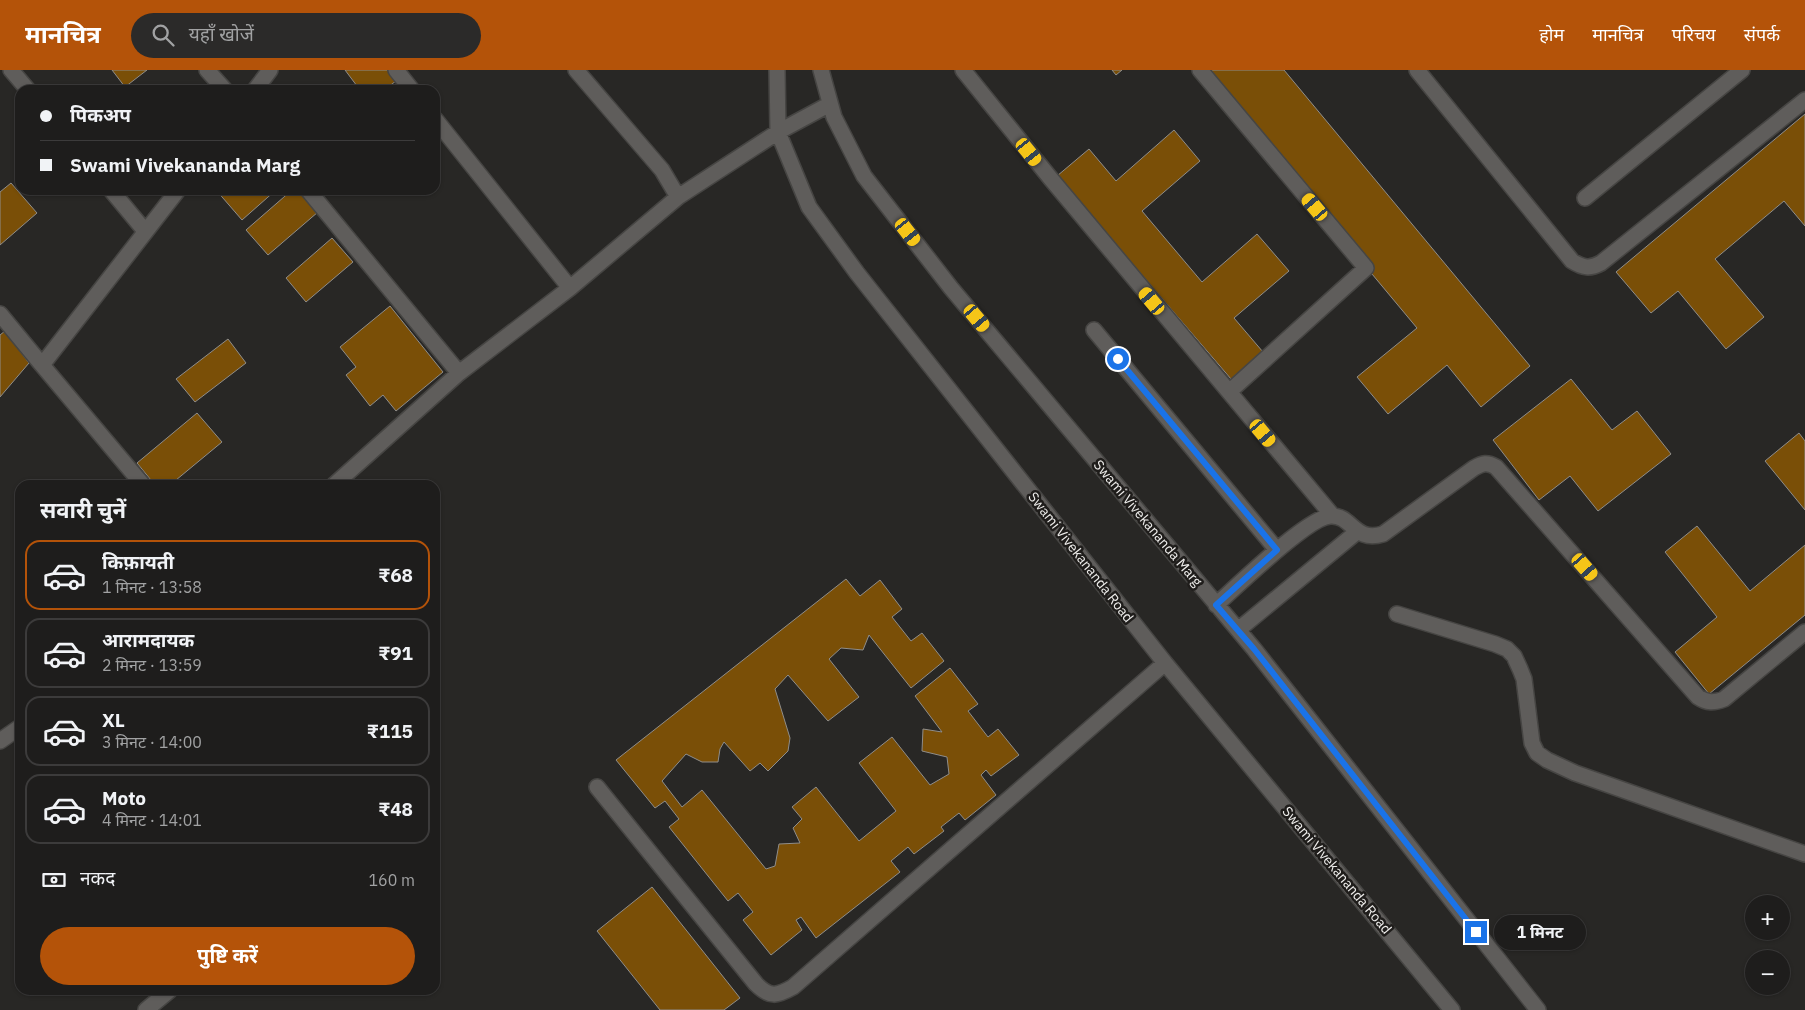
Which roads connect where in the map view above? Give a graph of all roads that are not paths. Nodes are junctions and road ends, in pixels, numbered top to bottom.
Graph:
1 (11, 70) edge
2 (207, 70) edge
3 (270, 70) edge
4 (396, 70) edge
5 (576, 70) edge
6 (821, 70) edge
7 (963, 70) edge
8 (1200, 70) edge
9 (1417, 70) edge
10 (1742, 70) edge
11 (774, 72) edge
12 (24, 85) edge
13 (220, 85) edge
14 (259, 85) edge
15 (408, 85) edge
16 (1805, 100) edge
17 (830, 104) junction
18 (440, 125) edge
19 (778, 132) junction
20 (115, 195) edge
21 (174, 195) edge
22 (312, 195) edge
23 (678, 197) junction
24 (1585, 198) dead end
25 (146, 231) junction
26 (570, 288) junction
27 (0, 314) edge
28 (1094, 330) dead end
29 (42, 365) junction
30 (459, 373) junction
31 (1228, 392) junction
32 (139, 480) edge
33 (340, 480) edge
34 (1332, 515) junction
35 (1358, 531) junction
36 (1277, 550) junction
37 (1216, 605) junction
38 (1397, 614) dead end
39 (1238, 630) junction
40 (1805, 632) edge
41 (1165, 663) junction
42 (15, 730) edge
43 (0, 741) edge
44 (597, 787) dead end
45 (1805, 854) edge
46 (164, 995) edge
47 (146, 1010) edge
48 (1452, 1010) edge
49 (1538, 1010) edge

1 - 12 street
2 - 13 street
3 - 14 street
4 - 15 street
5 - 23 street
6 - 17 street, Swami Vivekananda Marg
7 - 31 street
8 - 31 street
9 - 16 street
10 - 24 street
11 - 19 street, Swami Vivekananda Road
17 - 19 street
17 - 37 street, Swami Vivekananda Marg
18 - 26 street
19 - 23 street
19 - 41 street, Swami Vivekananda Road
20 - 25 street
21 - 25 street
22 - 30 street
23 - 26 street
25 - 29 street
26 - 30 street
27 - 29 street
28 - 36 street
29 - 32 street
30 - 33 street
31 - 34 street
34 - 35 street
34 - 36 street
35 - 39 street
35 - 40 street
36 - 37 street
37 - 39 street, Swami Vivekananda Marg
38 - 45 street
39 - 49 street, Swami Vivekananda Marg
41 - 44 street
41 - 48 street, Swami Vivekananda Road
42 - 43 street
46 - 47 street

